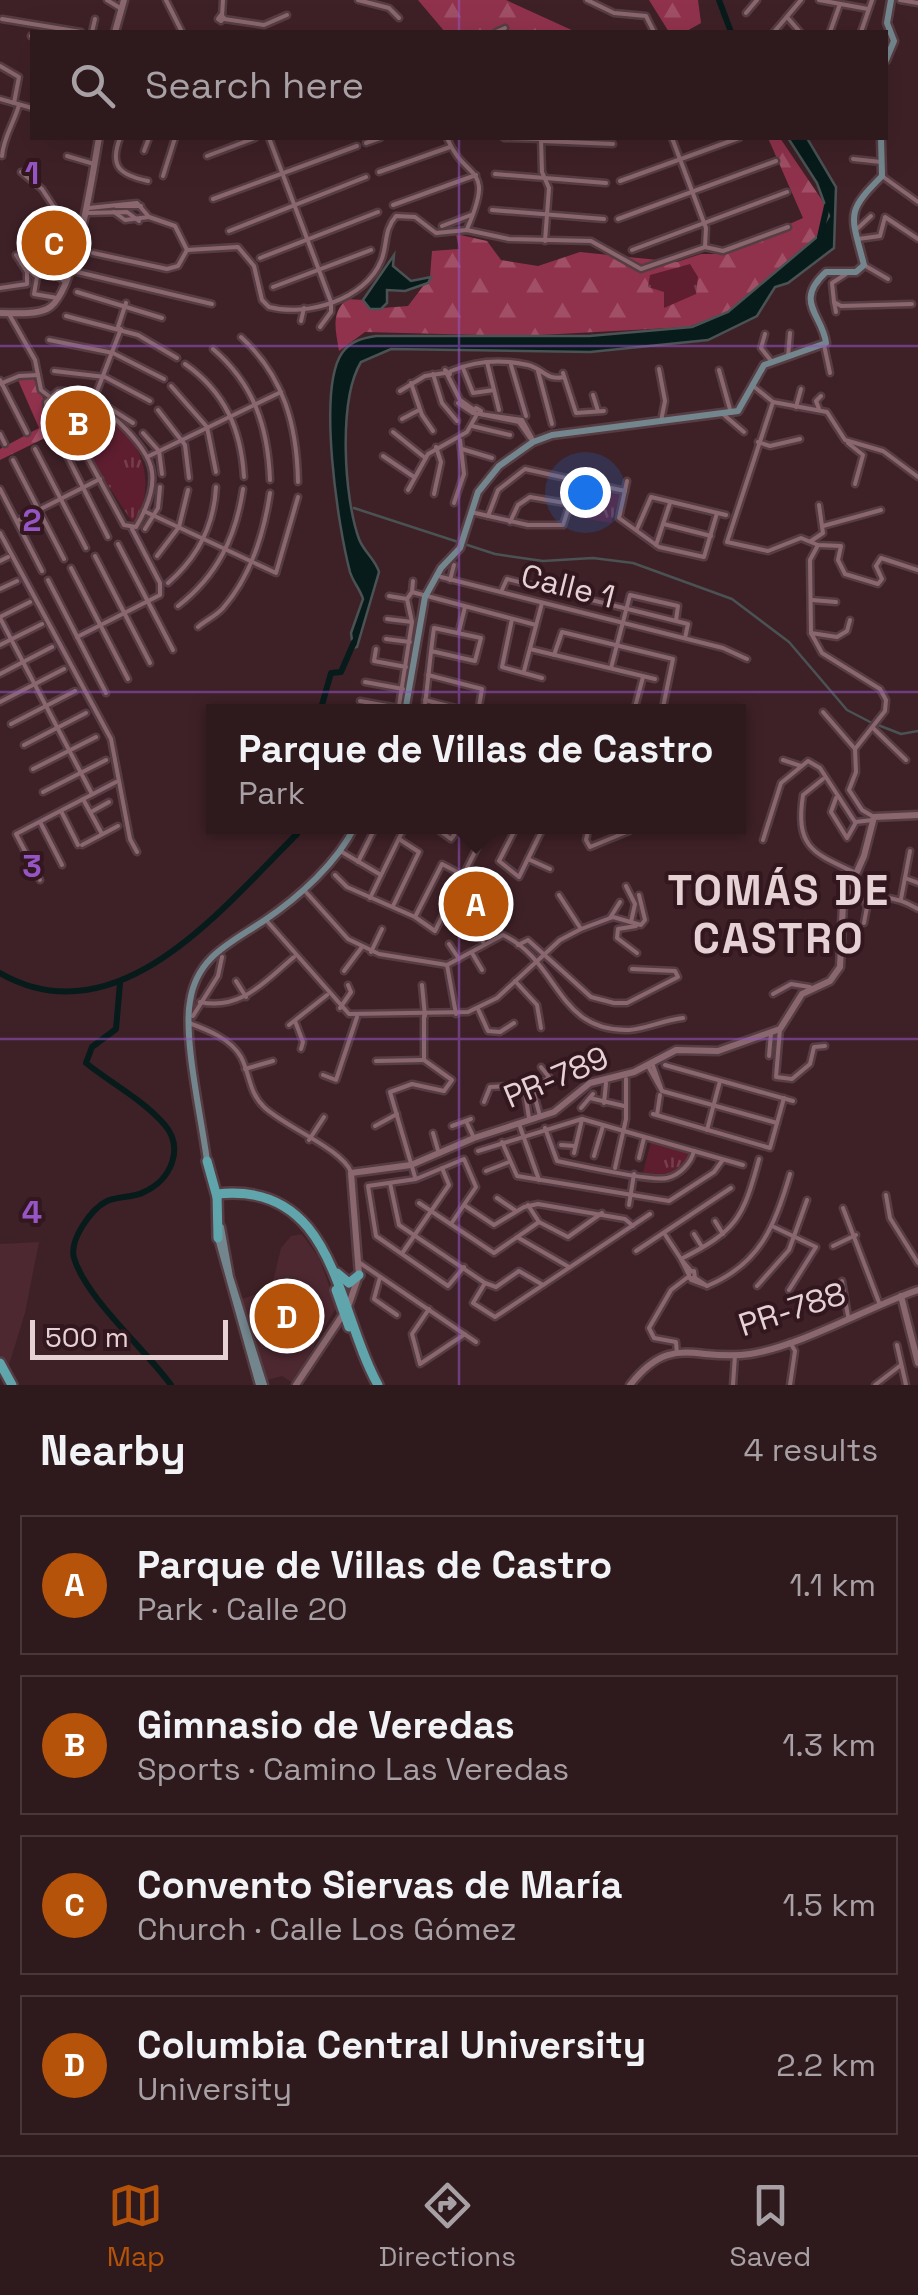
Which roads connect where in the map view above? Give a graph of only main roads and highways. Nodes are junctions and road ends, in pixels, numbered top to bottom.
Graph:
1 (891, 0) edge
2 (888, 55) edge
3 (881, 140) edge
4 (402, 704) edge
5 (350, 834) edge
6 (210, 1166) junction
7 (216, 1195) junction
8 (231, 1195) junction
9 (220, 1219) junction
10 (218, 1238) junction
11 (333, 1266) junction
12 (360, 1269) road end
13 (345, 1310) junction
14 (334, 1327) road end
15 (349, 1327) junction
16 (250, 1349) junction
17 (0, 1366) edge
18 (10, 1385) edge
19 (262, 1385) edge
20 (376, 1385) edge

1 - 2 main road
3 - 4 main road
5 - 6 main road
6 - 7 main road
6 - 8 main road
6 - 10 main road
7 - 8 main road
7 - 9 main road
7 - 10 main road
8 - 9 main road
8 - 11 main road
8 - 13 main road
9 - 16 main road
10 - 16 main road
11 - 12 main road
11 - 13 main road
13 - 15 main road
13 - 20 main road
14 - 15 main road
15 - 20 main road
16 - 19 main road
17 - 18 main road

